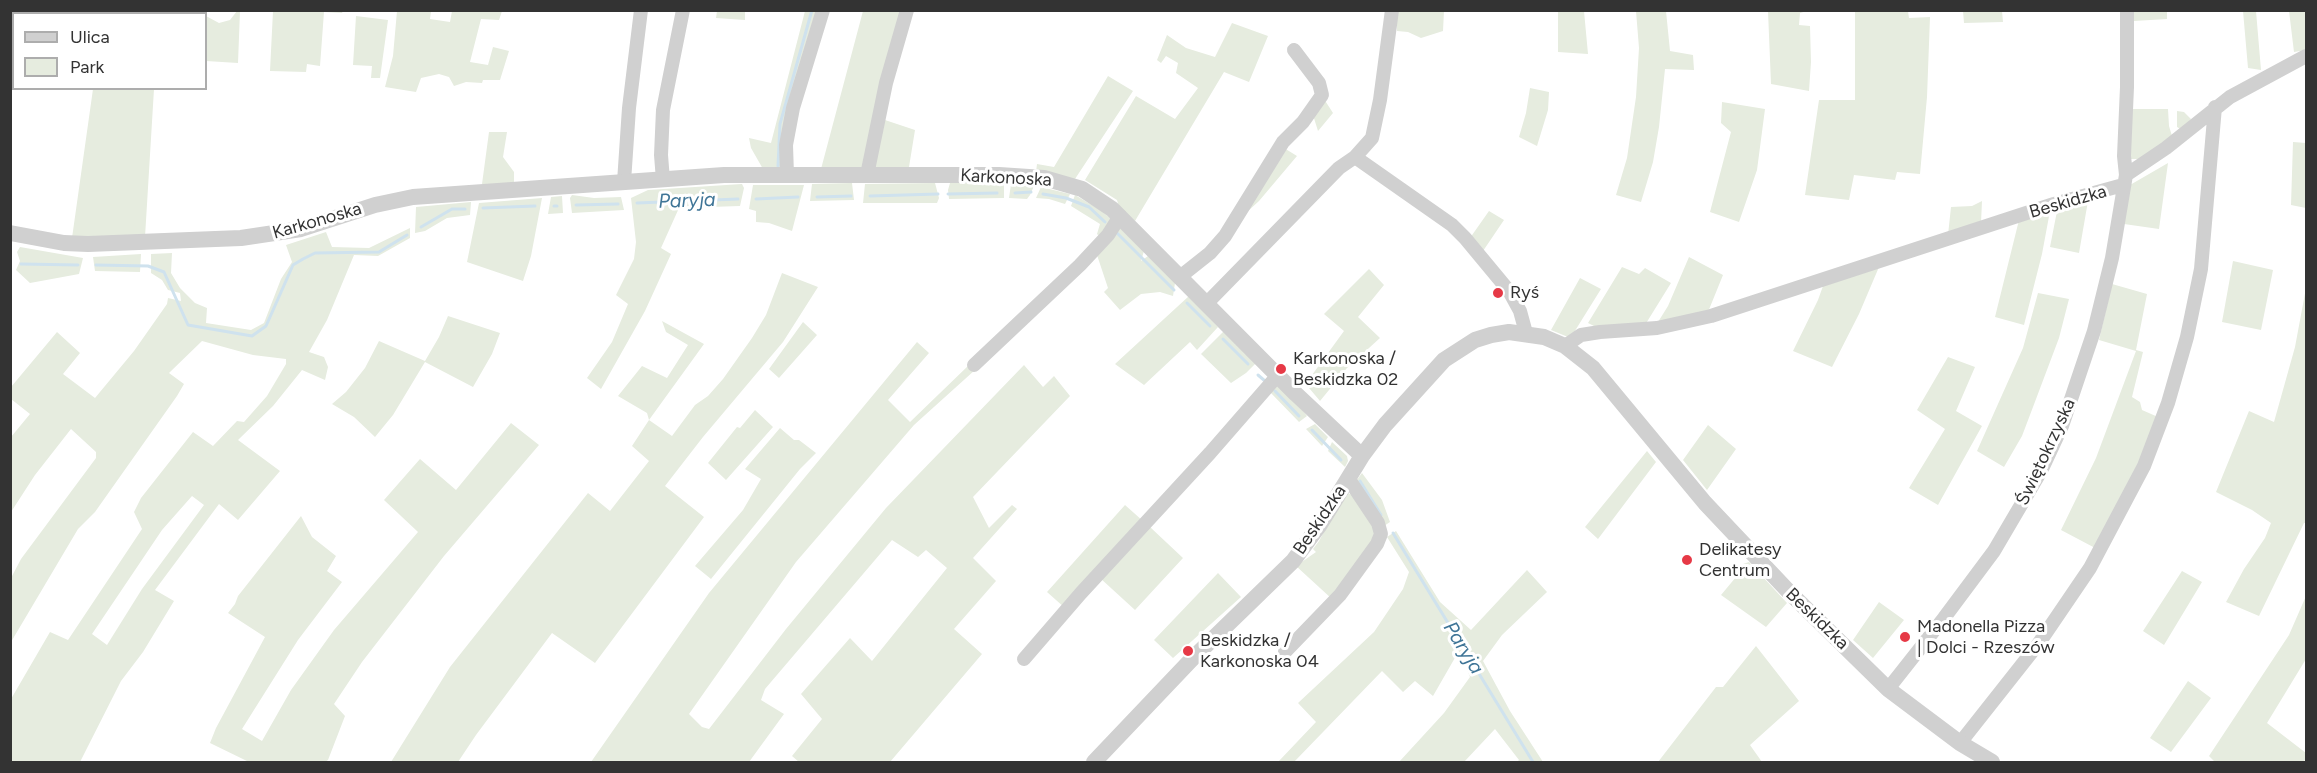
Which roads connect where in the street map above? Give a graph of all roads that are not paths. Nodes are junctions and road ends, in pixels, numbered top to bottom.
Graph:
1 (641, 10) edge
2 (683, 10) edge
3 (822, 10) edge
4 (907, 10) edge
5 (1392, 10) edge
6 (2127, 10) edge
7 (1294, 50) dead end
8 (2307, 56) edge
9 (2215, 107) junction
10 (1355, 157) junction
11 (787, 175) junction
12 (867, 175) junction
13 (663, 180) junction
14 (2124, 180) junction
15 (624, 182) junction
16 (1120, 216) junction
17 (10, 233) edge
18 (1181, 276) junction
19 (1208, 302) junction
20 (1526, 333) junction
21 (1565, 346) junction
22 (974, 365) dead end
23 (1278, 375) junction
24 (1362, 456) junction
25 (1348, 478) junction
26 (1286, 652) dead end
27 (1024, 659) dead end
28 (1888, 688) junction
29 (1960, 743) junction
30 (1094, 762) edge
31 (1992, 762) edge

1 - 15 street
2 - 13 street
3 - 11 street
4 - 12 street
5 - 10 street
6 - 14 street, Świętokrzyska
7 - 18 street
8 - 9 street, Beskidzka
9 - 14 street, Beskidzka
9 - 29 street
10 - 19 street
10 - 20 street
11 - 12 street, Karkonoska
11 - 13 street, Karkonoska
12 - 16 street, Karkonoska
13 - 15 street, Karkonoska
14 - 21 street, Beskidzka
14 - 28 street, Świętokrzyska
15 - 17 street, Karkonoska
16 - 18 street, Karkonoska
16 - 22 street
18 - 19 street, Karkonoska
19 - 23 street, Karkonoska
20 - 21 street, Beskidzka
20 - 24 street, Beskidzka
21 - 28 street, Beskidzka
23 - 24 street, Karkonoska
23 - 27 street
24 - 25 street, Beskidzka
25 - 26 street
25 - 30 street, Beskidzka
28 - 29 street, Beskidzka
29 - 31 street, Beskidzka

